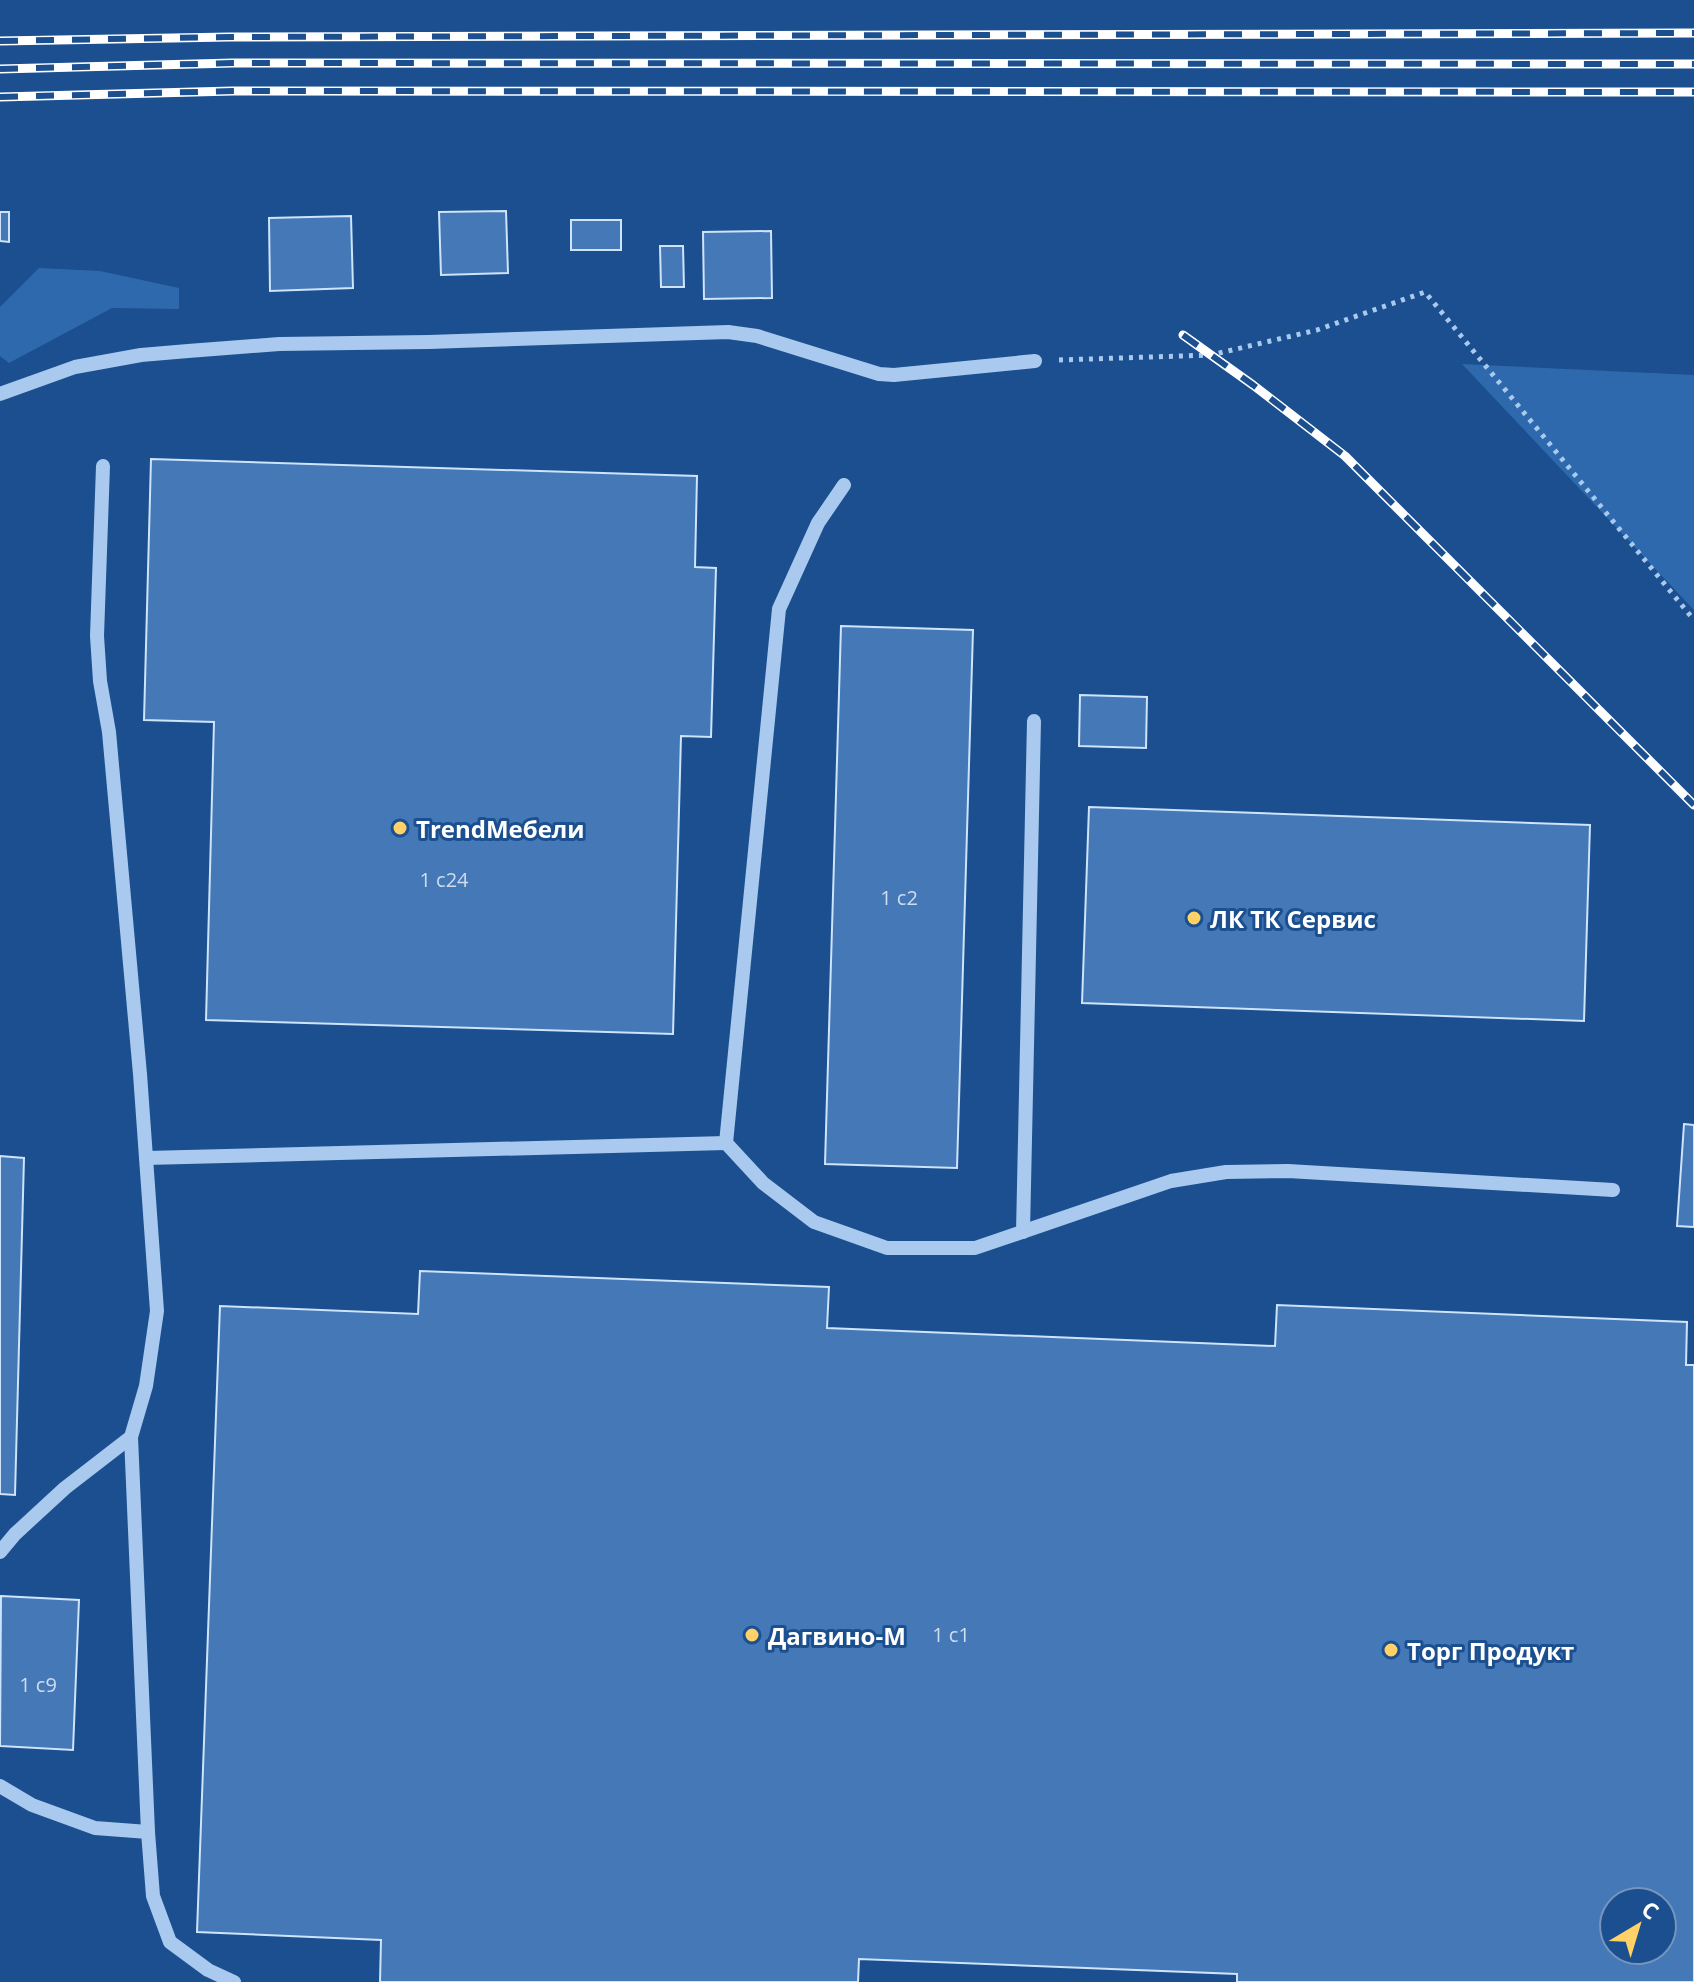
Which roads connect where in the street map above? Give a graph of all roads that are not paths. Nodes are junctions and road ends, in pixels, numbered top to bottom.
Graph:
1 (1035, 361) road end
2 (0, 394) edge
3 (103, 466) dead end
4 (844, 485) dead end
5 (1034, 721) dead end
6 (726, 1143) junction
7 (146, 1158) junction
8 (1613, 1190) dead end
9 (1023, 1232) junction
10 (131, 1437) junction
11 (0, 1552) edge
12 (0, 1786) edge
13 (148, 1832) junction
14 (234, 1982) edge

1 - 2 lane
3 - 7 lane
4 - 6 lane
5 - 9 lane
6 - 7 lane
6 - 9 lane
7 - 10 lane
8 - 9 lane
10 - 11 lane
10 - 13 lane
12 - 13 lane
13 - 14 lane

